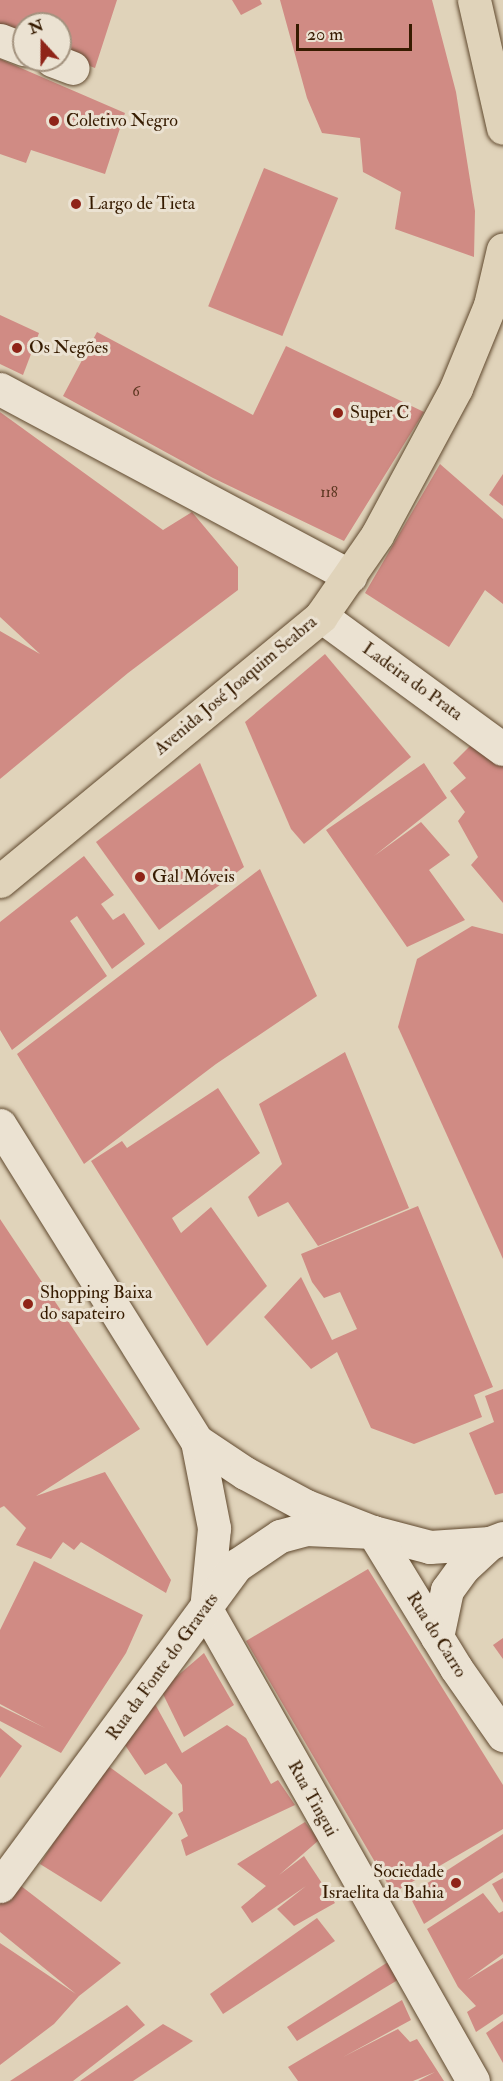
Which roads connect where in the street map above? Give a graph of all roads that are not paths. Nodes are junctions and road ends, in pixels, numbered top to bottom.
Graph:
1 (474, 0) edge
2 (503, 128) edge
3 (503, 249) edge
4 (0, 389) edge
5 (350, 576) junction
6 (321, 616) junction
7 (503, 749) edge
8 (0, 881) edge
9 (0, 1125) edge
10 (197, 1441) junction
11 (373, 1532) junction
12 (496, 1541) edge
13 (206, 1609) junction
14 (437, 1637) junction
15 (503, 1736) edge
16 (0, 1886) edge
17 (474, 2081) edge

1 - 2 main road
3 - 5 main road, Avenida José Joaquim Seabra
4 - 5 street
5 - 6 main road, Avenida José Joaquim Seabra
6 - 7 street, Ladeira do Prata
6 - 8 main road, Avenida José Joaquim Seabra
9 - 10 street
10 - 11 street
10 - 13 street
11 - 12 street
11 - 13 street, Rua da Fonte do Gravats
11 - 14 street, Rua do Carro
12 - 14 street
13 - 16 street, Rua da Fonte do Gravats
13 - 17 street, Rua Tingui
14 - 15 street, Rua do Carro

